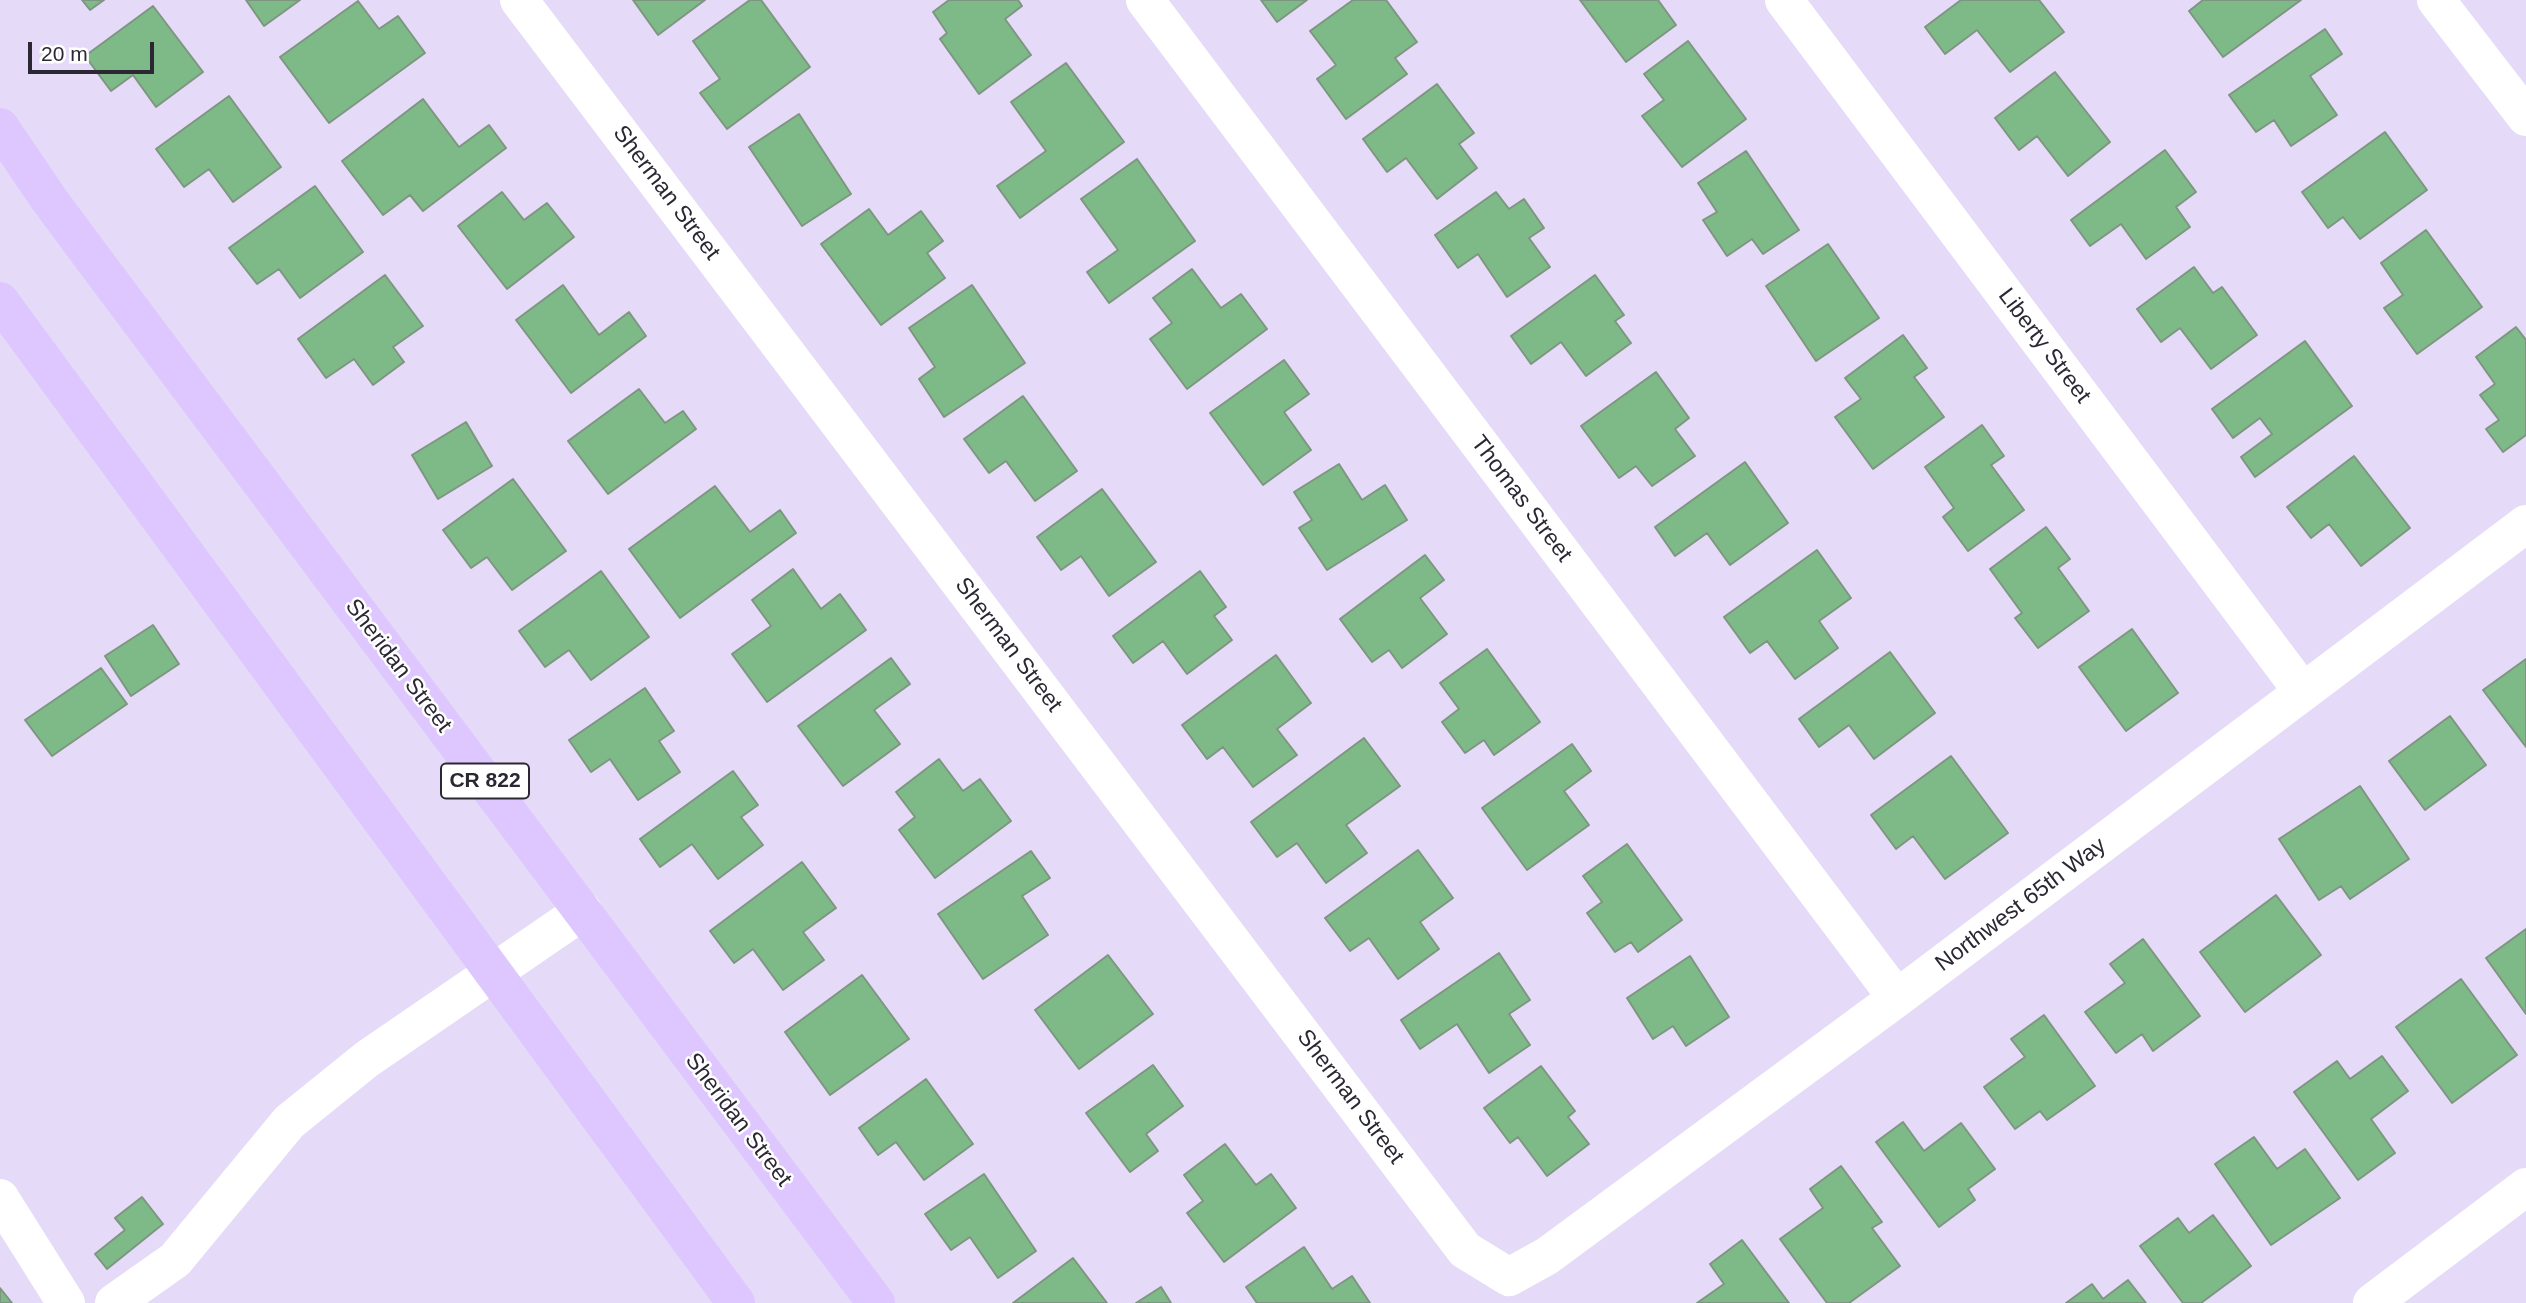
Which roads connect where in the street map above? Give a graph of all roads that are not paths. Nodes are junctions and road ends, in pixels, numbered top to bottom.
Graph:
1 (519, 0) edge
2 (1144, 0) edge
3 (1784, 0) edge
4 (2437, 0) edge
5 (2526, 117) edge
6 (0, 127) edge
7 (0, 301) edge
8 (2526, 524) edge
9 (2303, 692) junction
10 (583, 911) junction
11 (494, 973) junction
12 (1897, 998) junction
13 (2526, 1187) edge
14 (0, 1198) edge
15 (1508, 1277) joint
16 (66, 1303) edge
17 (114, 1303) edge
18 (736, 1303) edge
19 (876, 1303) edge
20 (2372, 1303) edge

1 - 15 street, Sherman Street
2 - 12 street, Thomas Street
3 - 9 street, Liberty Street
4 - 5 street
6 - 10 main road, Sheridan Street / CR 822
7 - 11 main road
8 - 9 street, Northwest 65th Way
9 - 12 street, Northwest 65th Way
10 - 11 street
10 - 19 main road, Sheridan Street / CR 822
11 - 17 street
11 - 18 main road
12 - 15 street, Northwest 65th Way
13 - 20 street
14 - 16 street

